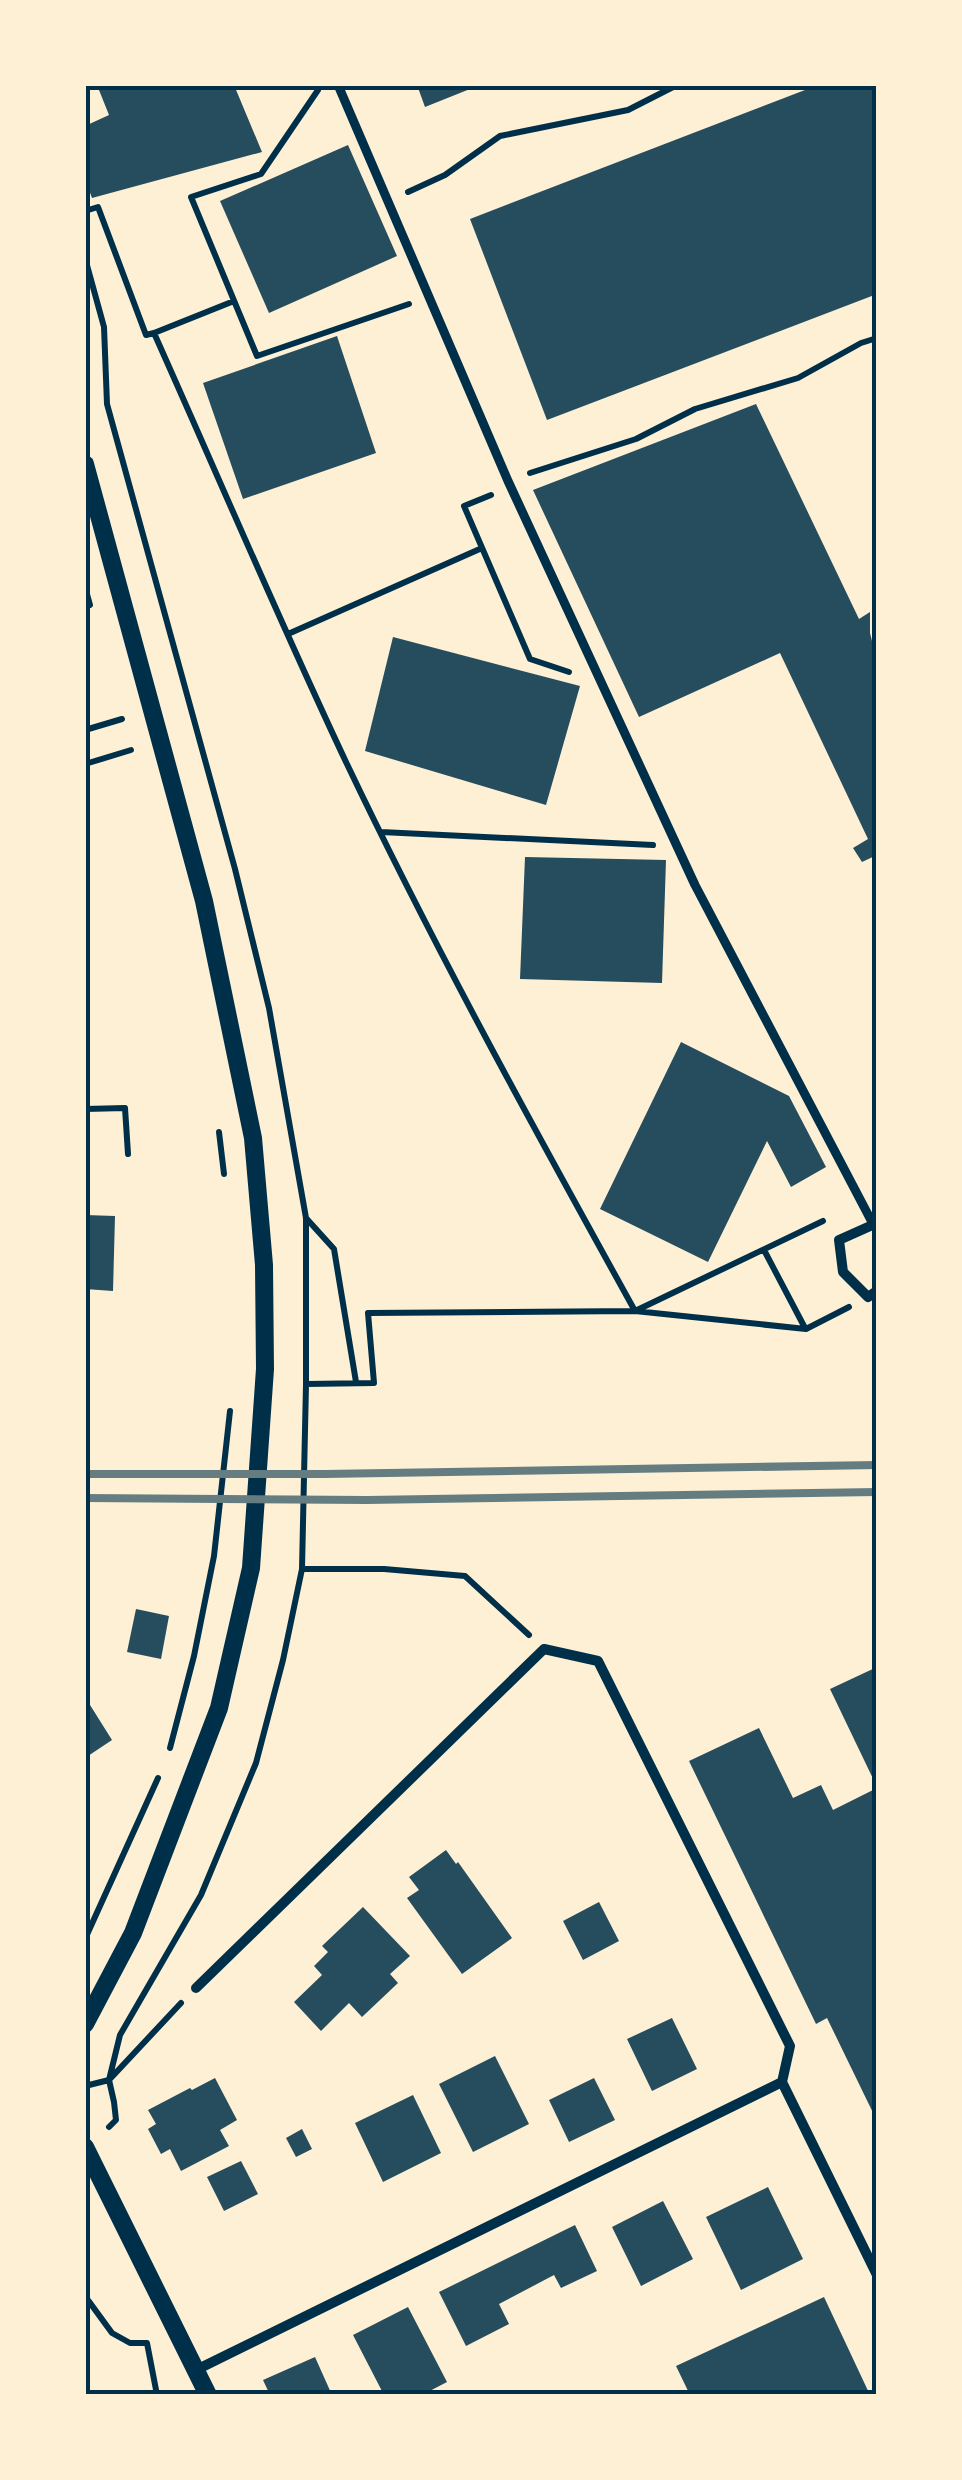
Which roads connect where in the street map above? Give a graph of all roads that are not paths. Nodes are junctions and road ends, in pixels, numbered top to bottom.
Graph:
1 (338, 85) edge
2 (85, 464) edge
3 (875, 1224) edge
4 (874, 1298) edge
5 (196, 1988) road end
6 (85, 2024) edge
7 (782, 2082) junction
8 (85, 2147) edge
9 (877, 2275) edge
10 (196, 2370) junction
11 (208, 2395) edge

1 - 3 street
2 - 6 street
3 - 4 street
5 - 7 street
7 - 9 street
7 - 10 street
8 - 10 street
10 - 11 street

